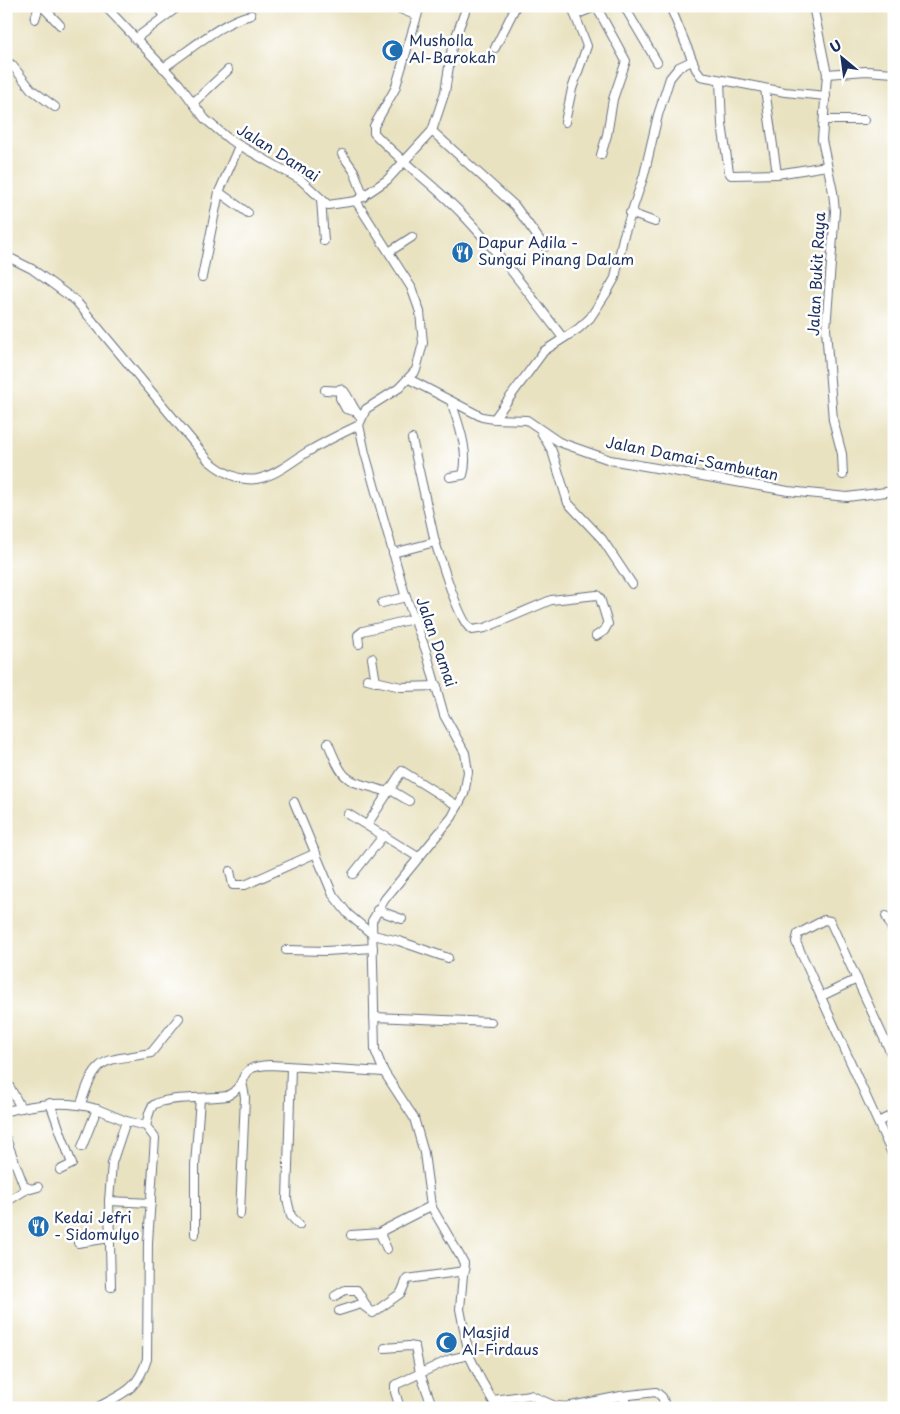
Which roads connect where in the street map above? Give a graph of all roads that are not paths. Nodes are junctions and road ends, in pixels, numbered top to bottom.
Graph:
1 (41, 6) edge
2 (105, 6) edge
3 (156, 6) edge
4 (178, 6) edge
5 (393, 6) edge
6 (420, 6) edge
7 (467, 6) edge
8 (516, 6) edge
9 (572, 6) edge
10 (596, 6) edge
11 (624, 6) edge
12 (670, 6) edge
13 (813, 6) edge
14 (251, 15) dead end
15 (575, 15) junction
16 (165, 16) junction
17 (417, 16) junction
18 (35, 19) dead end
19 (60, 25) dead end
20 (135, 39) junction
21 (495, 48) dead end
22 (692, 61) junction
23 (6, 62) edge
24 (657, 62) dead end
25 (163, 68) junction
26 (228, 70) dead end
27 (827, 74) junction
28 (894, 74) edge
29 (720, 81) junction
30 (764, 88) junction
31 (826, 96) junction
32 (193, 103) junction
33 (55, 107) dead end
34 (824, 120) junction
35 (865, 120) dead end
36 (566, 122) dead end
37 (432, 131) junction
38 (239, 146) junction
39 (342, 154) dead end
40 (601, 155) dead end
41 (404, 164) junction
42 (827, 166) junction
43 (776, 174) junction
44 (219, 192) junction
45 (364, 196) junction
46 (321, 199) junction
47 (356, 201) junction
48 (630, 212) junction
49 (248, 213) dead end
50 (655, 222) dead end
51 (412, 237) dead end
52 (324, 241) dead end
53 (545, 247) dead end
54 (389, 252) junction
55 (6, 256) edge
56 (202, 277) dead end
57 (563, 338) junction
58 (408, 379) junction
59 (325, 390) dead end
60 (451, 401) junction
61 (358, 418) junction
62 (494, 420) junction
63 (540, 430) junction
64 (412, 439) dead end
65 (843, 474) dead end
66 (450, 477) dead end
67 (894, 491) edge
68 (435, 542) junction
69 (393, 553) junction
70 (632, 584) dead end
71 (406, 597) junction
72 (382, 603) dead end
73 (413, 619) junction
74 (596, 636) dead end
75 (359, 644) dead end
76 (372, 658) dead end
77 (367, 679) dead end
78 (376, 682) junction
79 (437, 686) junction
80 (328, 743) dead end
81 (389, 790) junction
82 (409, 801) dead end
83 (294, 802) dead end
84 (458, 806) junction
85 (348, 814) dead end
86 (367, 825) junction
87 (384, 835) junction
88 (316, 853) junction
89 (418, 857) junction
90 (230, 871) dead end
91 (353, 874) dead end
92 (378, 910) junction
93 (886, 916) dead end
94 (402, 919) dead end
95 (894, 934) edge
96 (373, 936) junction
97 (373, 948) junction
98 (286, 950) dead end
99 (448, 958) dead end
100 (857, 979) junction
101 (822, 996) junction
102 (374, 1017) junction
103 (179, 1018) dead end
104 (491, 1022) dead end
105 (894, 1060) edge
106 (292, 1067) junction
107 (384, 1072) junction
108 (6, 1080) edge
109 (242, 1082) junction
110 (200, 1099) junction
111 (50, 1103) junction
112 (81, 1104) junction
113 (21, 1108) junction
114 (97, 1108) junction
115 (6, 1111) edge
116 (894, 1114) edge
117 (126, 1121) junction
118 (878, 1122) junction
119 (146, 1126) junction
120 (6, 1139) edge
121 (82, 1147) dead end
122 (894, 1158) edge
123 (60, 1170) dead end
124 (38, 1187) dead end
125 (27, 1189) junction
126 (109, 1201) junction
127 (6, 1202) edge
128 (151, 1203) junction
129 (431, 1206) junction
130 (240, 1214) dead end
131 (299, 1225) dead end
132 (381, 1233) junction
133 (194, 1234) dead end
134 (351, 1235) dead end
135 (110, 1238) junction
136 (78, 1243) dead end
137 (387, 1248) dead end
138 (465, 1271) junction
139 (111, 1287) dead end
140 (335, 1296) dead end
141 (366, 1305) junction
142 (339, 1311) dead end
143 (385, 1348) dead end
144 (470, 1355) junction
145 (420, 1373) junction
146 (621, 1396) junction
147 (541, 1400) junction
148 (495, 1404) edge
149 (579, 1406) edge
150 (96, 1408) edge
151 (400, 1408) edge
152 (433, 1408) edge
153 (545, 1408) edge
154 (630, 1408) edge
155 (666, 1408) edge

1 - 18 street
1 - 19 street
2 - 20 street, Jalan Damai
3 - 16 street
4 - 16 street
5 - 17 street
6 - 17 street
7 - 37 street
8 - 21 street
9 - 15 street
10 - 15 street
10 - 40 street
11 - 24 street
12 - 22 street
13 - 27 street, Jalan Bukit Raya
14 - 25 street
15 - 36 street
16 - 20 street
17 - 41 street
20 - 25 street, Jalan Damai
22 - 29 street
22 - 48 street
23 - 33 street
25 - 32 street, Jalan Damai
26 - 32 street
27 - 28 street
27 - 31 street, Jalan Bukit Raya
29 - 30 street
29 - 43 street
30 - 31 street
30 - 43 street
31 - 34 street, Jalan Bukit Raya
32 - 38 street, Jalan Damai
34 - 35 street
34 - 42 street, Jalan Bukit Raya
37 - 41 street
37 - 53 street
38 - 44 street
38 - 46 street, Jalan Damai
39 - 45 street
41 - 45 street
41 - 57 street
42 - 43 street
42 - 65 street, Jalan Bukit Raya
44 - 49 street
44 - 56 street
45 - 47 street
46 - 47 street, Jalan Damai
46 - 52 street
47 - 54 street
48 - 50 street
48 - 57 street
51 - 54 street
54 - 58 street
55 - 61 street
57 - 62 street
58 - 60 street, Jalan Damai-Sambutan
58 - 61 street
59 - 61 street, Jalan Damai
60 - 62 street, Jalan Damai-Sambutan
60 - 66 street
61 - 69 street, Jalan Damai
62 - 63 street, Jalan Damai-Sambutan
63 - 67 street, Jalan Damai-Sambutan
63 - 70 street
64 - 68 street
68 - 69 street
68 - 74 street
69 - 71 street, Jalan Damai
71 - 72 street
71 - 73 street, Jalan Damai
73 - 75 street
73 - 79 street, Jalan Damai
76 - 78 street
77 - 78 street
78 - 79 street
79 - 84 street, Jalan Damai
80 - 81 street
81 - 82 street
81 - 84 street
81 - 86 street
83 - 88 street
84 - 89 street, Jalan Damai
85 - 86 street
86 - 87 street
87 - 89 street
87 - 91 street
88 - 90 street
88 - 96 street
89 - 92 street, Jalan Damai
92 - 94 street
92 - 96 street, Jalan Damai
93 - 95 street
96 - 97 street, Jalan Damai
96 - 99 street
97 - 98 street
97 - 102 street, Jalan Damai
100 - 101 street
100 - 101 street
100 - 105 street
101 - 118 street
102 - 104 street
102 - 107 street, Jalan Damai
103 - 112 street
106 - 107 street
106 - 109 street
106 - 131 street
107 - 129 street, Jalan Damai
108 - 113 street
109 - 110 street
109 - 130 street
110 - 119 street
110 - 133 street
111 - 112 street
111 - 113 street
111 - 123 street
112 - 114 street
113 - 115 street
114 - 117 street
114 - 121 street
116 - 118 street
117 - 119 street
117 - 126 street
118 - 122 street
119 - 128 street
120 - 125 street
124 - 125 street
125 - 127 street
126 - 128 street
126 - 135 street
128 - 150 street
129 - 132 street
129 - 138 street, Jalan Damai
132 - 134 street
132 - 137 street
135 - 136 street
135 - 139 street
138 - 141 street
138 - 144 street, Jalan Damai
140 - 141 street
141 - 142 street
143 - 145 street
144 - 145 street
144 - 148 street, Jalan Damai
145 - 151 street
145 - 152 street
146 - 149 street
146 - 154 street
146 - 155 street
147 - 148 street
147 - 149 street
147 - 153 street

